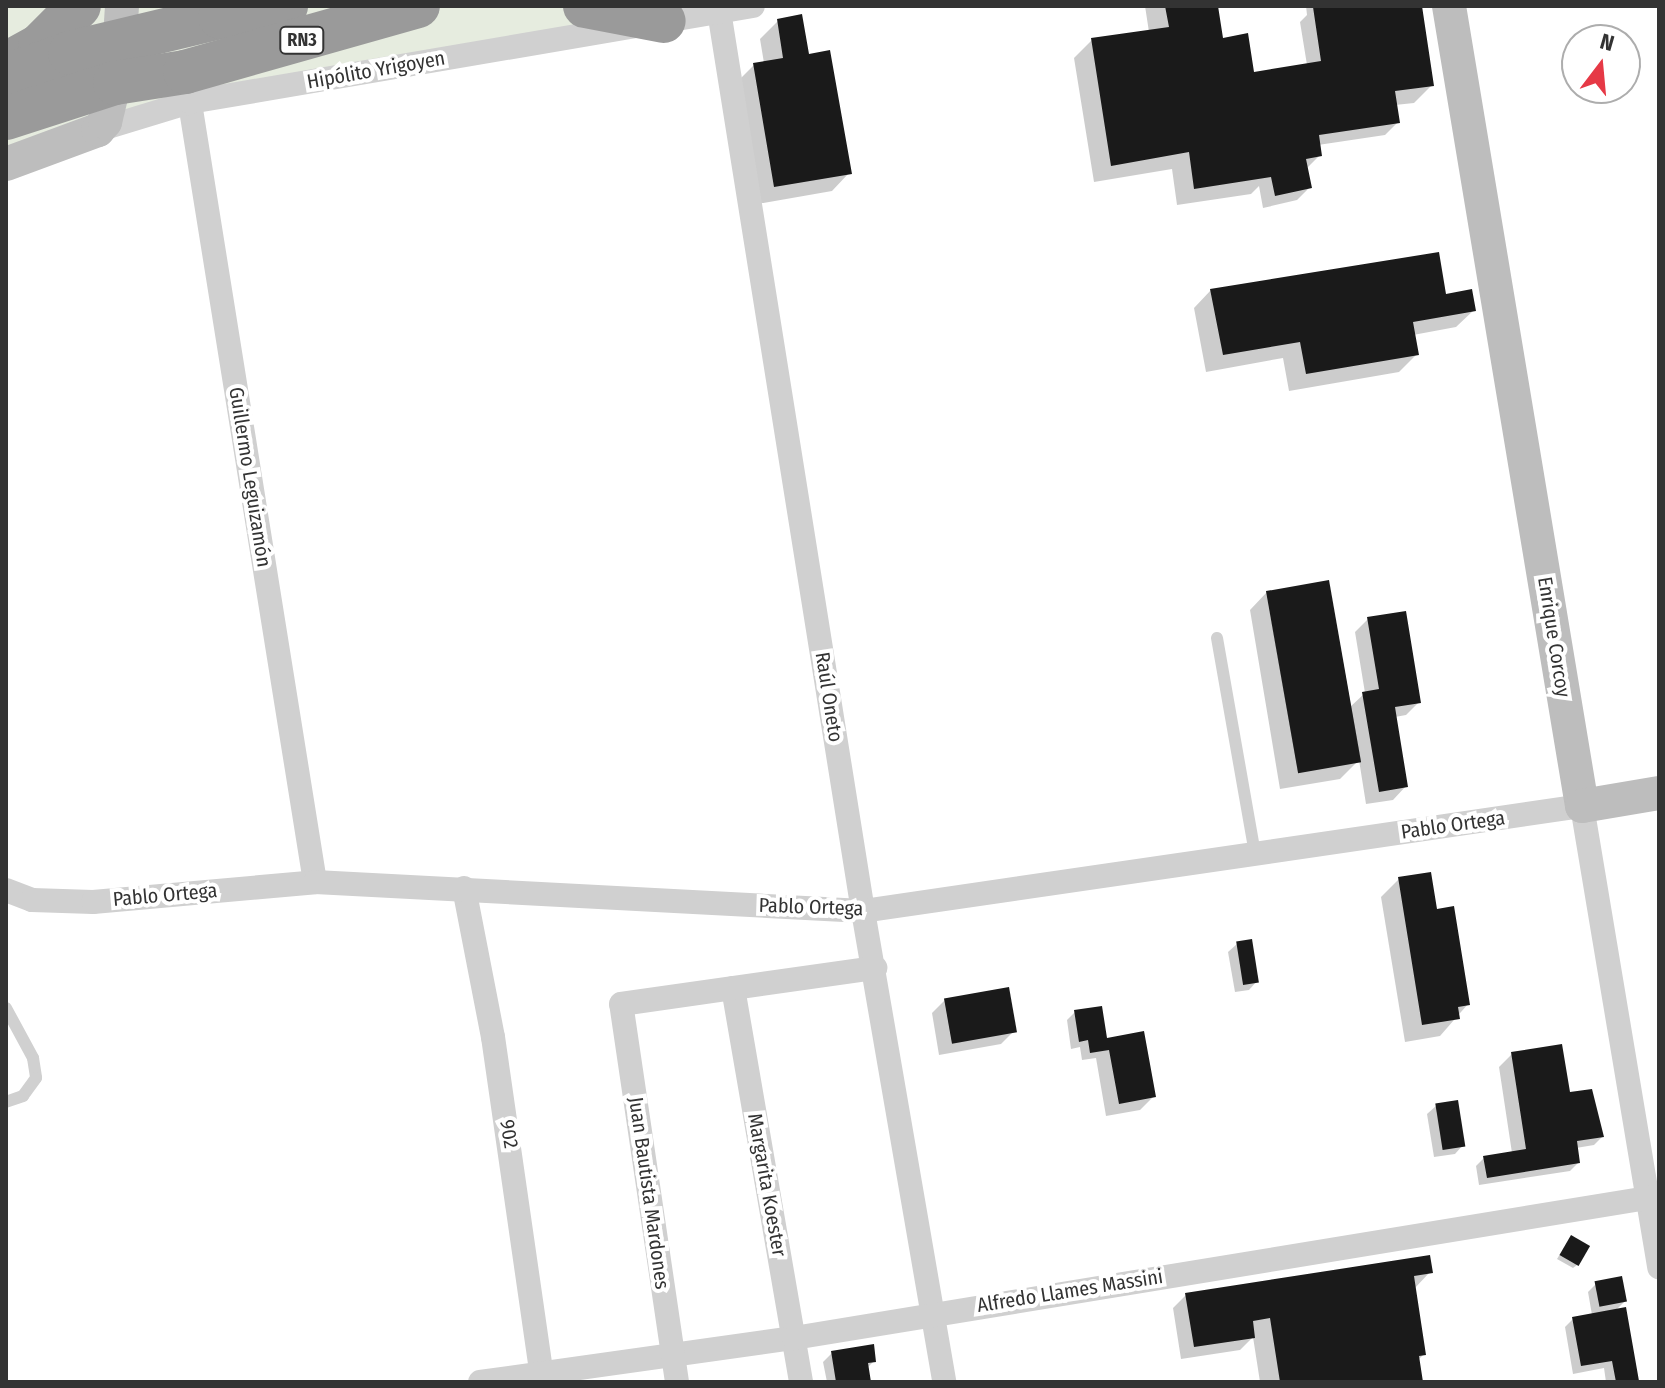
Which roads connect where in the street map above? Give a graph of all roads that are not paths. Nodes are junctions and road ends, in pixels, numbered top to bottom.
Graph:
1 (79, 6) edge
2 (91, 6) edge
3 (154, 6) edge
4 (286, 6) edge
5 (418, 6) edge
6 (585, 6) edge
7 (753, 6) edge
8 (1449, 6) edge
9 (719, 11) junction
10 (220, 17) junction
11 (664, 21) junction
12 (119, 44) edge
13 (6, 65) edge
14 (6, 76) edge
15 (187, 87) junction
16 (6, 118) edge
17 (98, 130) junction
18 (6, 164) edge
19 (1217, 638) dead end
20 (1659, 793) edge
21 (1582, 806) junction
22 (1255, 853) junction
23 (315, 882) junction
24 (464, 888) junction
25 (6, 890) edge
26 (863, 911) junction
27 (875, 968) junction
28 (733, 988) junction
29 (6, 1008) edge
30 (6, 1102) edge
31 (1653, 1197) edge
32 (1659, 1268) edge
33 (933, 1313) junction
34 (794, 1338) junction
35 (673, 1354) junction
36 (543, 1377) edge
37 (480, 1382) edge
38 (677, 1382) edge
39 (801, 1382) edge
40 (944, 1382) edge

1 - 13 highway
2 - 12 street
3 - 10 highway
4 - 10 highway, RN3
5 - 15 highway, RN3
6 - 11 highway
7 - 9 street, Hipólito Yrigoyen
8 - 21 street, Enrique Corcoy
9 - 11 street, Hipólito Yrigoyen
9 - 26 street, Raúl Oneto
10 - 12 highway, RN3
11 - 15 street, Hipólito Yrigoyen
12 - 14 highway, RN3
12 - 15 highway, RN3
12 - 16 highway, RN3
12 - 17 street
15 - 17 street, Hipólito Yrigoyen
15 - 23 street, Guillermo Leguizamón
17 - 18 street, Hipólito Yrigoyen
19 - 22 lane
20 - 21 street, Pablo Ortega
21 - 22 street, Pablo Ortega
21 - 31 street, Enrique Corcoy
22 - 26 street, Pablo Ortega
23 - 24 street, Pablo Ortega
23 - 25 street, Pablo Ortega
24 - 26 street, Pablo Ortega
24 - 36 street, 902
26 - 27 street, Raúl Oneto
27 - 28 street
27 - 33 street, Raúl Oneto
28 - 34 street, Margarita Koester
28 - 35 street, Juan Bautista Mardones
29 - 30 lane
31 - 32 street, Enrique Corcoy
31 - 33 street, Alfredo Llames Massini
33 - 34 street, Alfredo Llames Massini
33 - 40 street, Raúl Oneto
34 - 35 street, Alfredo Llames Massini
34 - 39 street, Margarita Koester
35 - 36 street, Alfredo Llames Massini
35 - 38 street, Juan Bautista Mardones
36 - 37 street, Alfredo Llames Massini

